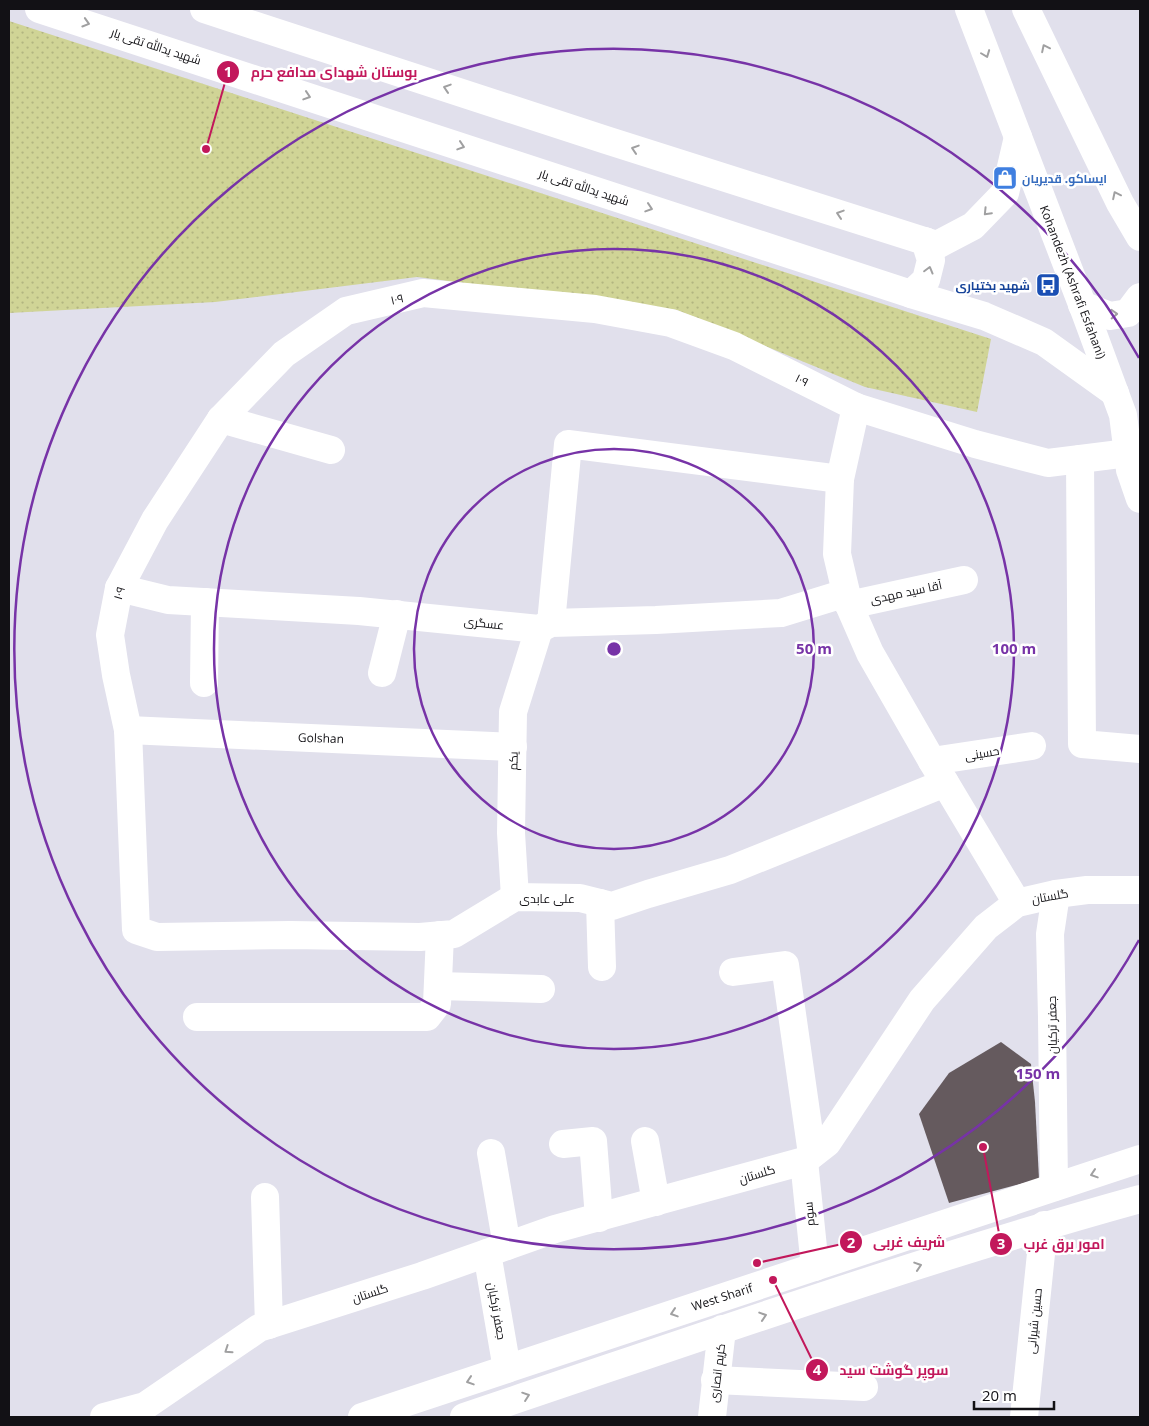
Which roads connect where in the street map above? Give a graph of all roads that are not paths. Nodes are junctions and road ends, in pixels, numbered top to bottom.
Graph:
1 (39, 9) edge
2 (204, 9) edge
3 (969, 9) edge
4 (1026, 9) edge
5 (1018, 137) junction
6 (1140, 237) edge
7 (925, 240) junction
8 (910, 294) junction
9 (1140, 297) edge
10 (1082, 305) junction
11 (1126, 402) edge
12 (856, 407) junction
13 (221, 419) junction
14 (331, 450) dead end
15 (1128, 453) junction
16 (1080, 459) junction
17 (840, 479) junction
18 (1140, 499) edge
19 (964, 580) dead end
20 (119, 588) junction
21 (848, 599) junction
22 (206, 602) junction
23 (397, 614) junction
24 (545, 626) junction
25 (382, 673) dead end
26 (204, 683) dead end
27 (128, 730) junction
28 (1032, 746) dead end
29 (513, 747) junction
30 (1140, 749) edge
31 (938, 772) junction
32 (1140, 890) edge
33 (1056, 894) junction
34 (515, 897) junction
35 (1017, 902) junction
36 (600, 903) junction
37 (136, 930) joint
38 (440, 935) junction
39 (602, 967) dead end
40 (733, 972) dead end
41 (438, 986) junction
42 (542, 989) dead end
43 (197, 1018) dead end
44 (645, 1141) dead end
45 (563, 1144) dead end
46 (491, 1153) dead end
47 (808, 1157) junction
48 (1140, 1159) edge
49 (1054, 1187) junction
50 (265, 1197) dead end
51 (1140, 1199) edge
52 (656, 1202) junction
53 (599, 1218) junction
54 (1044, 1225) junction
55 (497, 1250) junction
56 (815, 1267) junction
57 (269, 1325) junction
58 (722, 1329) junction
59 (507, 1369) junction
60 (715, 1380) junction
61 (864, 1387) dead end
62 (104, 1417) edge
63 (362, 1417) edge
64 (464, 1417) edge
65 (712, 1417) edge
66 (1024, 1417) edge

1 -> 8 street, شهید یدالله تقی یار
7 -> 2 street
3 -> 5 street, Kohandezh (Ashrafi Esfahani)
6 -> 4 street
5 -> 7 street
5 - 10 street, Kohandezh (Ashrafi Esfahani)
8 -> 7 street
8 - 11 street, شهید یدالله تقی یار
10 -> 9 street
10 - 11 street, Kohandezh (Ashrafi Esfahani)
11 - 15 street, Kohandezh (Ashrafi Esfahani)
12 - 13 street, ۱۰۹
12 - 16 street, ۱۰۹
12 - 17 street
13 - 14 street
13 - 20 street, ۱۰۹
15 - 16 street, ۱۰۹
15 - 18 street, Kohandezh (Ashrafi Esfahani)
16 - 30 street
17 - 21 street
17 - 24 street, یکم
19 - 21 street, آقا سید مهدی
20 - 22 street, عسگری
20 - 27 street, ۱۰۹
21 - 24 street, عسگری
21 - 31 street
22 - 23 street, عسگری
22 - 26 street
23 - 24 street, عسگری
23 - 25 street
24 - 29 street, یکم
27 - 29 street, Golshan
27 - 37 street, ۱۰۹
28 - 31 street, حسینی
29 - 34 street, یکم
31 - 35 street
31 - 36 street, علی عابدی
32 - 33 street, گلستان
33 - 35 street, گلستان
33 - 49 street, جعفر ترکیان
34 - 36 street, علی عابدی
34 - 38 street, علی عابدی
35 - 47 street, گلستان
36 - 39 street
37 - 38 street, علی عابدی
38 - 41 street
40 - 47 street, سوم
41 - 42 street
41 - 43 street
44 - 52 street
45 - 53 street
46 - 55 street, جعفر ترکیان
47 - 52 street, گلستان
47 - 56 street, سوم
48 -> 49 street, West Sharif
49 - 56 street, West Sharif
50 - 57 street
51 - 54 street
52 - 53 street, گلستان
53 - 55 street, گلستان
58 -> 54 street
54 - 66 street, حسین شیرانی
55 - 57 street, گلستان
55 - 59 street, جعفر ترکیان
56 -> 59 street, West Sharif
57 -> 62 street, گلستان
58 - 60 street, کریم انصاری
64 -> 58 street
59 -> 63 street, West Sharif
60 - 61 street
60 - 65 street, کریم انصاری

